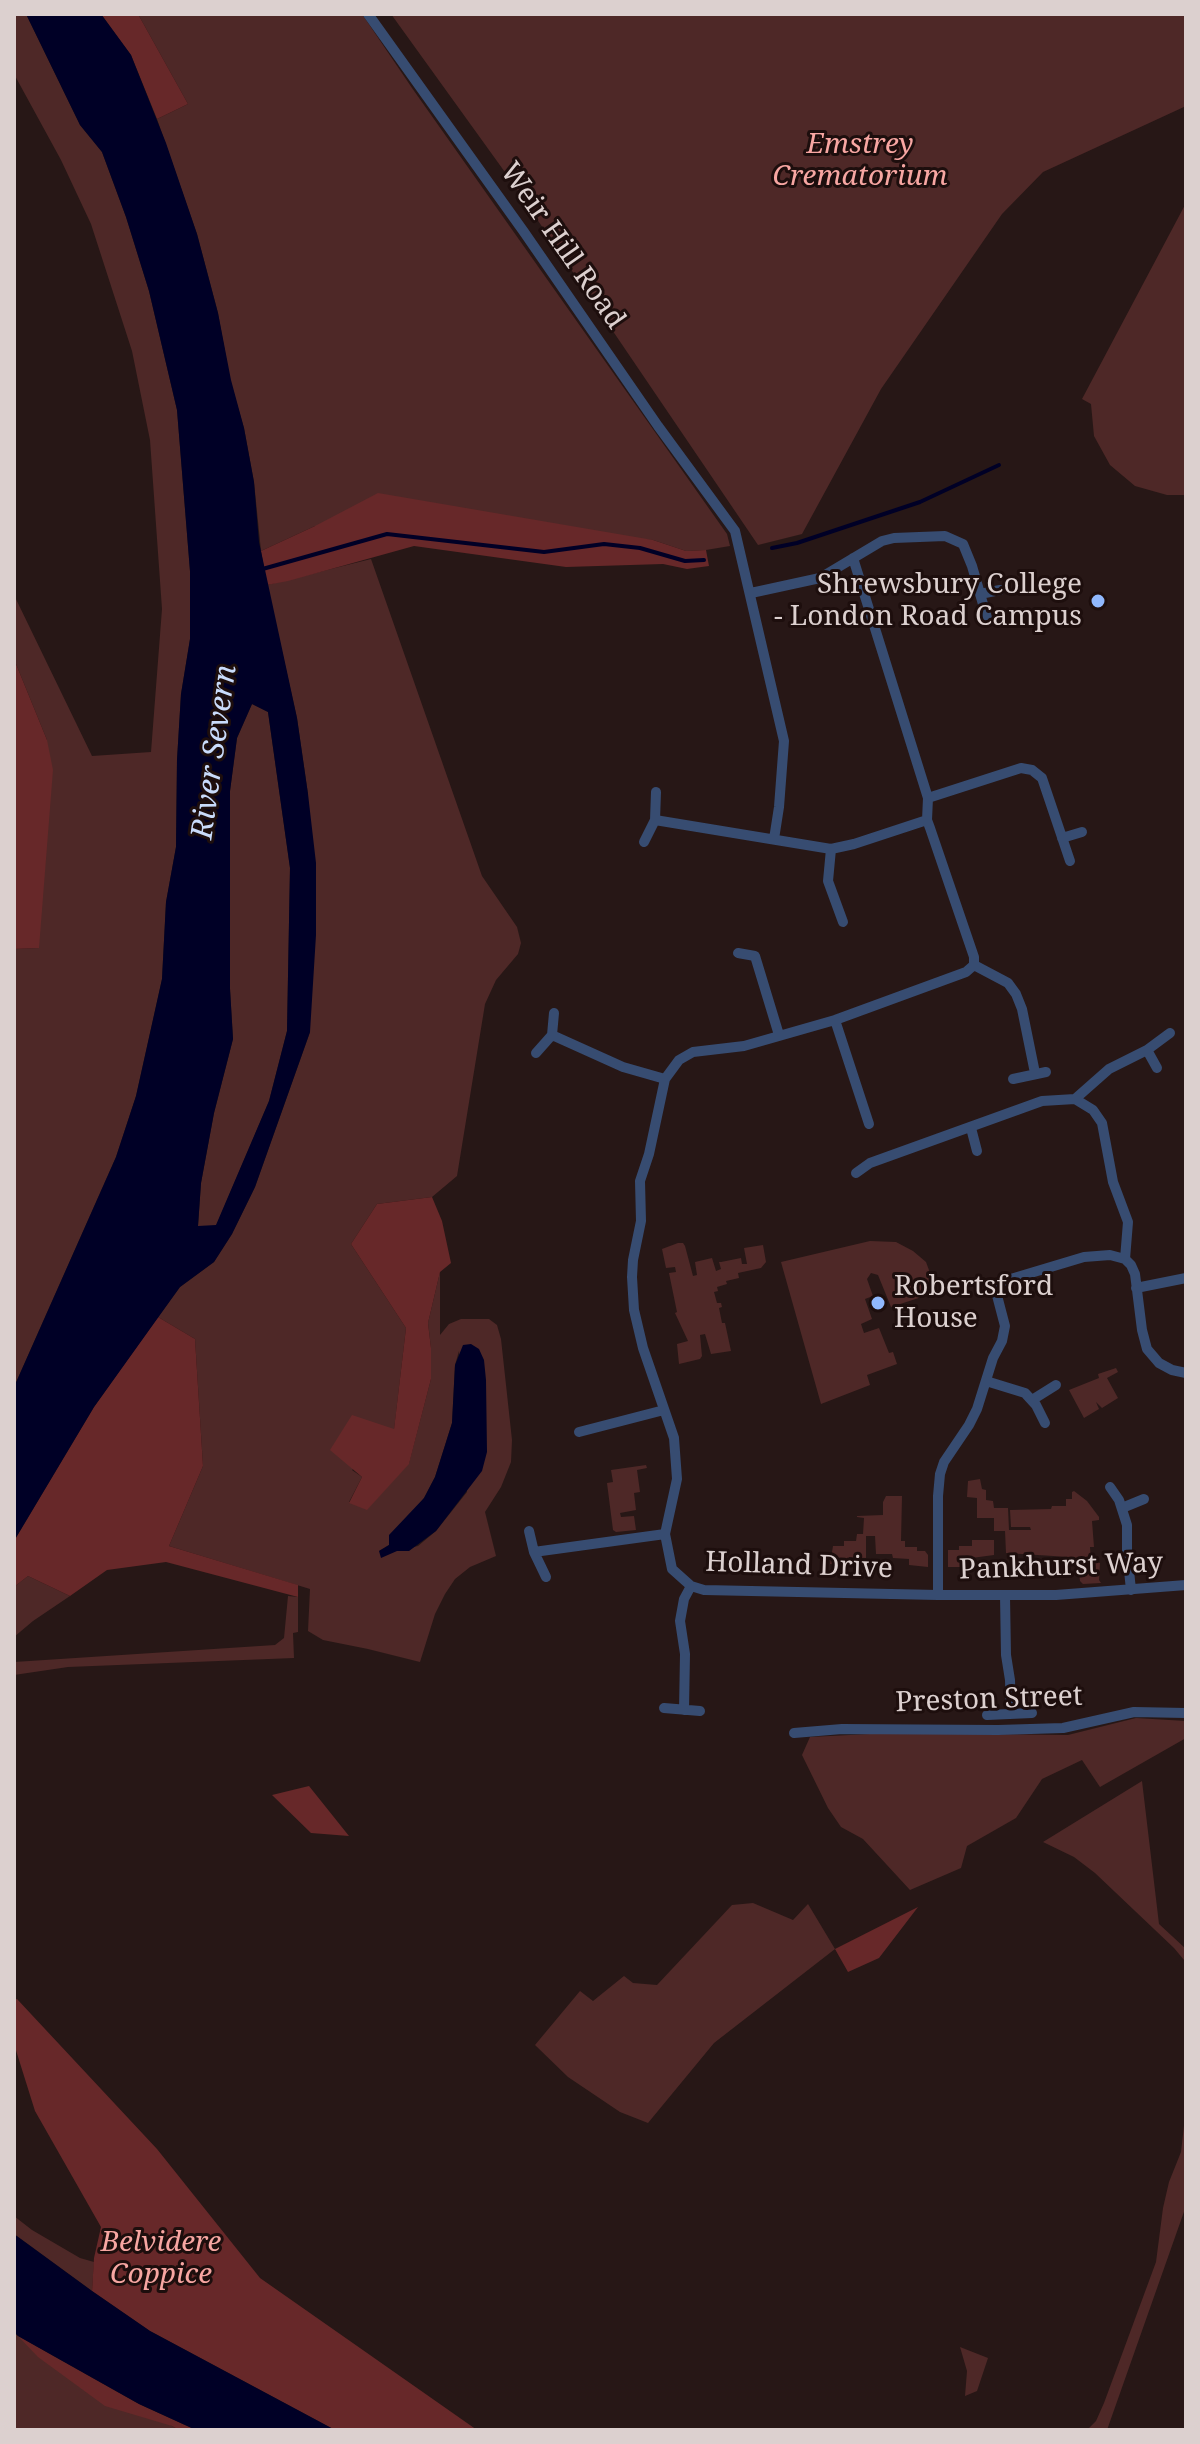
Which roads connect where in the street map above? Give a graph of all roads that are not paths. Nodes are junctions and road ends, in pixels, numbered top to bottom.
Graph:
1 (368, 14) edge
2 (853, 558) junction
3 (1000, 590) dead end
4 (751, 593) junction
5 (980, 594) junction
6 (987, 618) dead end
7 (656, 792) dead end
8 (928, 798) junction
9 (655, 820) junction
10 (927, 820) junction
11 (1082, 832) dead end
12 (1062, 838) junction
13 (774, 839) junction
14 (644, 842) dead end
15 (831, 849) junction
16 (1070, 861) dead end
17 (843, 922) dead end
18 (738, 953) dead end
19 (974, 965) junction
20 (554, 1013) dead end
21 (835, 1020) junction
22 (1170, 1033) dead end
23 (552, 1035) junction
24 (779, 1035) junction
25 (1147, 1050) junction
26 (536, 1053) dead end
27 (1157, 1068) dead end
28 (665, 1079) junction
29 (1013, 1079) dead end
30 (1075, 1099) junction
31 (869, 1124) dead end
32 (971, 1128) junction
33 (977, 1151) dead end
34 (856, 1173) dead end
35 (1125, 1259) junction
36 (1186, 1278) edge
37 (1136, 1288) junction
38 (1186, 1373) edge
39 (986, 1381) junction
40 (1056, 1385) dead end
41 (1032, 1400) junction
42 (664, 1410) junction
43 (1045, 1423) dead end
44 (579, 1432) dead end
45 (1110, 1487) dead end
46 (1144, 1499) dead end
47 (1122, 1508) junction
48 (529, 1531) dead end
49 (665, 1534) junction
50 (534, 1552) junction
51 (546, 1577) dead end
52 (1186, 1585) edge
53 (691, 1586) junction
54 (1131, 1590) junction
55 (938, 1595) junction
56 (1005, 1596) junction
57 (664, 1708) dead end
58 (684, 1710) junction
59 (700, 1711) dead end
60 (1032, 1713) dead end
61 (1186, 1713) edge
62 (1011, 1714) junction
63 (987, 1715) dead end
64 (794, 1733) dead end

1 - 4 street, Weir Hill Road
2 - 4 street
2 - 5 street
2 - 8 street
3 - 5 street
4 - 13 street, Weir Hill Road
5 - 6 street
7 - 9 street
8 - 10 street
8 - 12 street
9 - 13 street
9 - 14 street
10 - 15 street
10 - 19 street
11 - 12 street
12 - 16 street
13 - 15 street
15 - 17 street
18 - 24 street
19 - 21 street
19 - 29 street
20 - 23 street
21 - 24 street
21 - 31 street
22 - 25 street
23 - 26 street
23 - 28 street
24 - 28 street
25 - 27 street
25 - 30 street
28 - 42 street, Holland Drive
30 - 32 street
30 - 35 street
32 - 33 street
32 - 34 street
35 - 37 street
35 - 39 street
36 - 37 street
37 - 38 street
39 - 41 street
39 - 55 street
40 - 41 street
41 - 43 street
42 - 44 street
42 - 49 street, Holland Drive
45 - 47 street
46 - 47 street
47 - 54 street
48 - 50 street
49 - 50 street
49 - 53 street, Holland Drive
50 - 51 street
52 - 54 street, Pankhurst Way
53 - 55 street, Holland Drive
53 - 58 street
54 - 56 street, Pankhurst Way
55 - 56 street, Pankhurst Way
56 - 62 street
57 - 58 street
58 - 59 street
60 - 62 street
61 - 64 street, Preston Street
62 - 63 street

